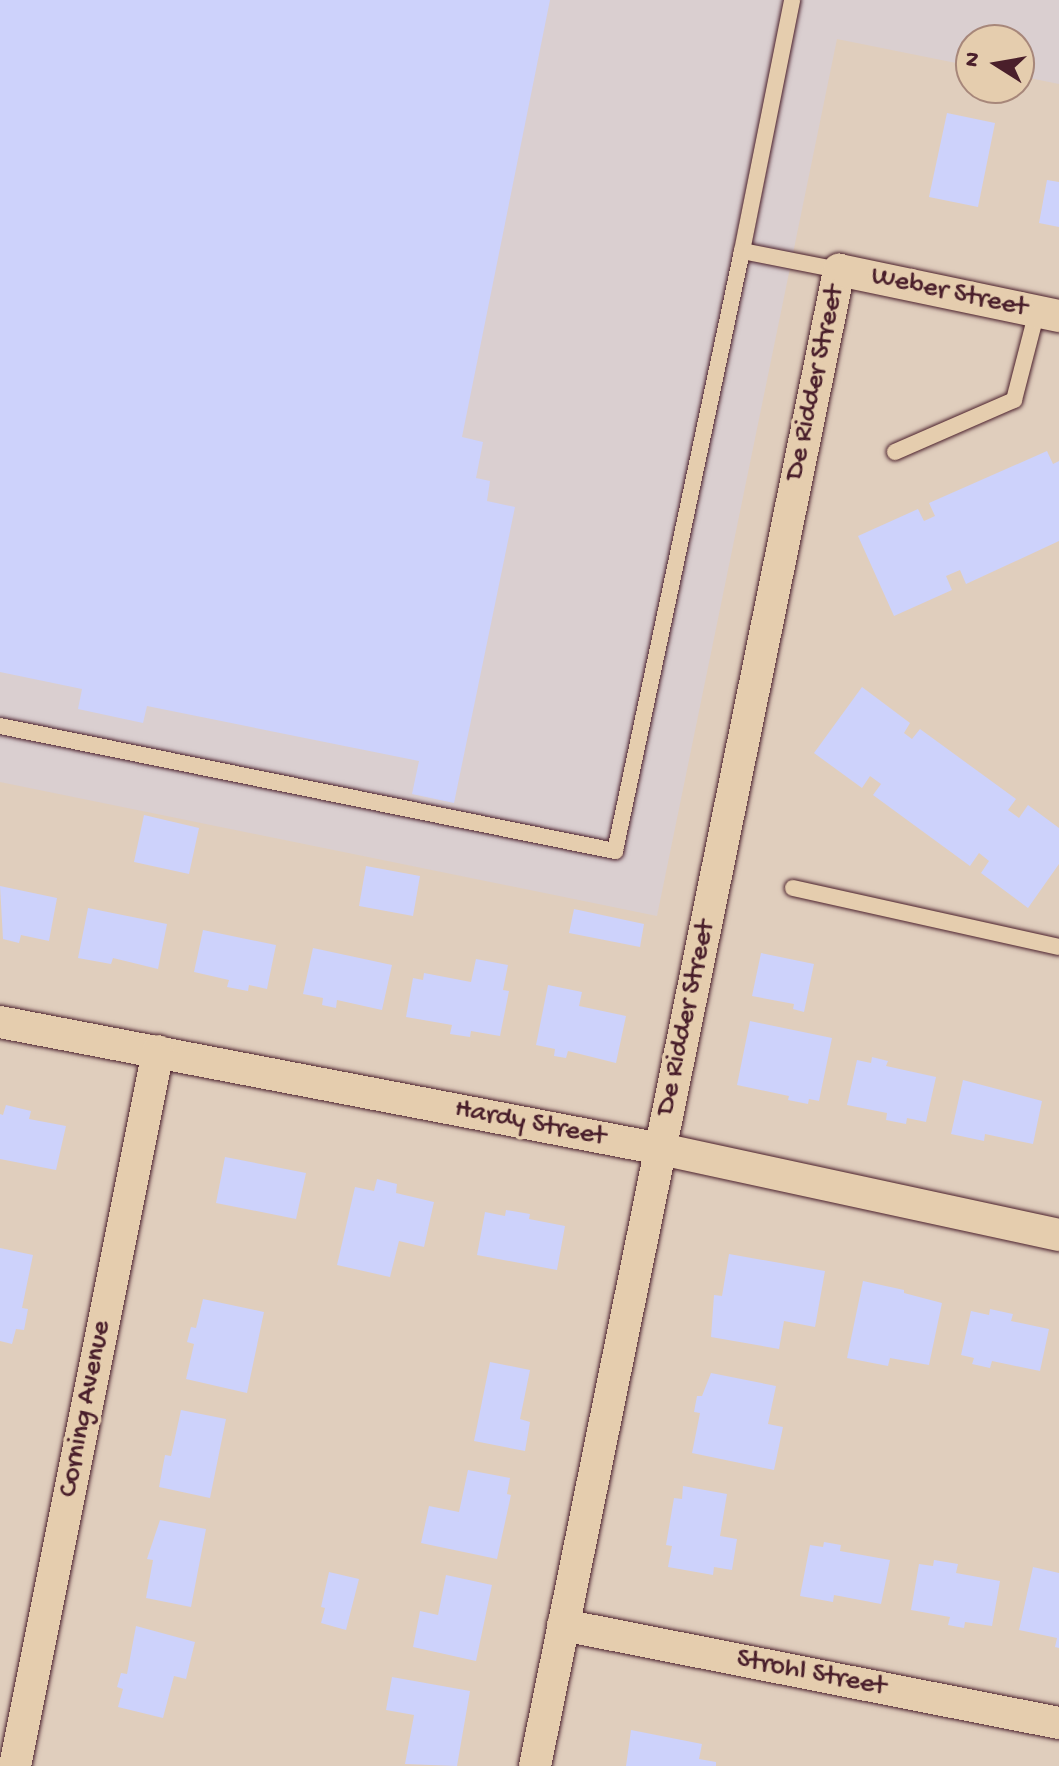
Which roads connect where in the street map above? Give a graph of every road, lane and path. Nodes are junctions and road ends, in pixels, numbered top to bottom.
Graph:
1 (792, 0) edge
2 (742, 251) junction
3 (839, 270) junction
4 (1048, 313) edge
5 (895, 452) dead end
6 (0, 726) edge
7 (793, 888) dead end
8 (1059, 947) edge
9 (0, 1022) edge
10 (158, 1051) junction
11 (661, 1149) junction
12 (1059, 1235) edge
13 (563, 1625) junction
14 (1059, 1723) edge
15 (15, 1766) edge
16 (535, 1766) edge

1 - 2 lane
2 - 3 lane
2 - 6 lane
3 - 4 street, Weber Street
3 - 11 street, De Ridder Street
4 - 5 lane
7 - 8 lane
9 - 10 street, Hardy Street
10 - 11 street, Hardy Street
10 - 15 street, Corning Avenue
11 - 12 street, Hardy Street
11 - 13 street, De Ridder Street
13 - 14 street, Strohl Street
13 - 16 street, De Ridder Street

